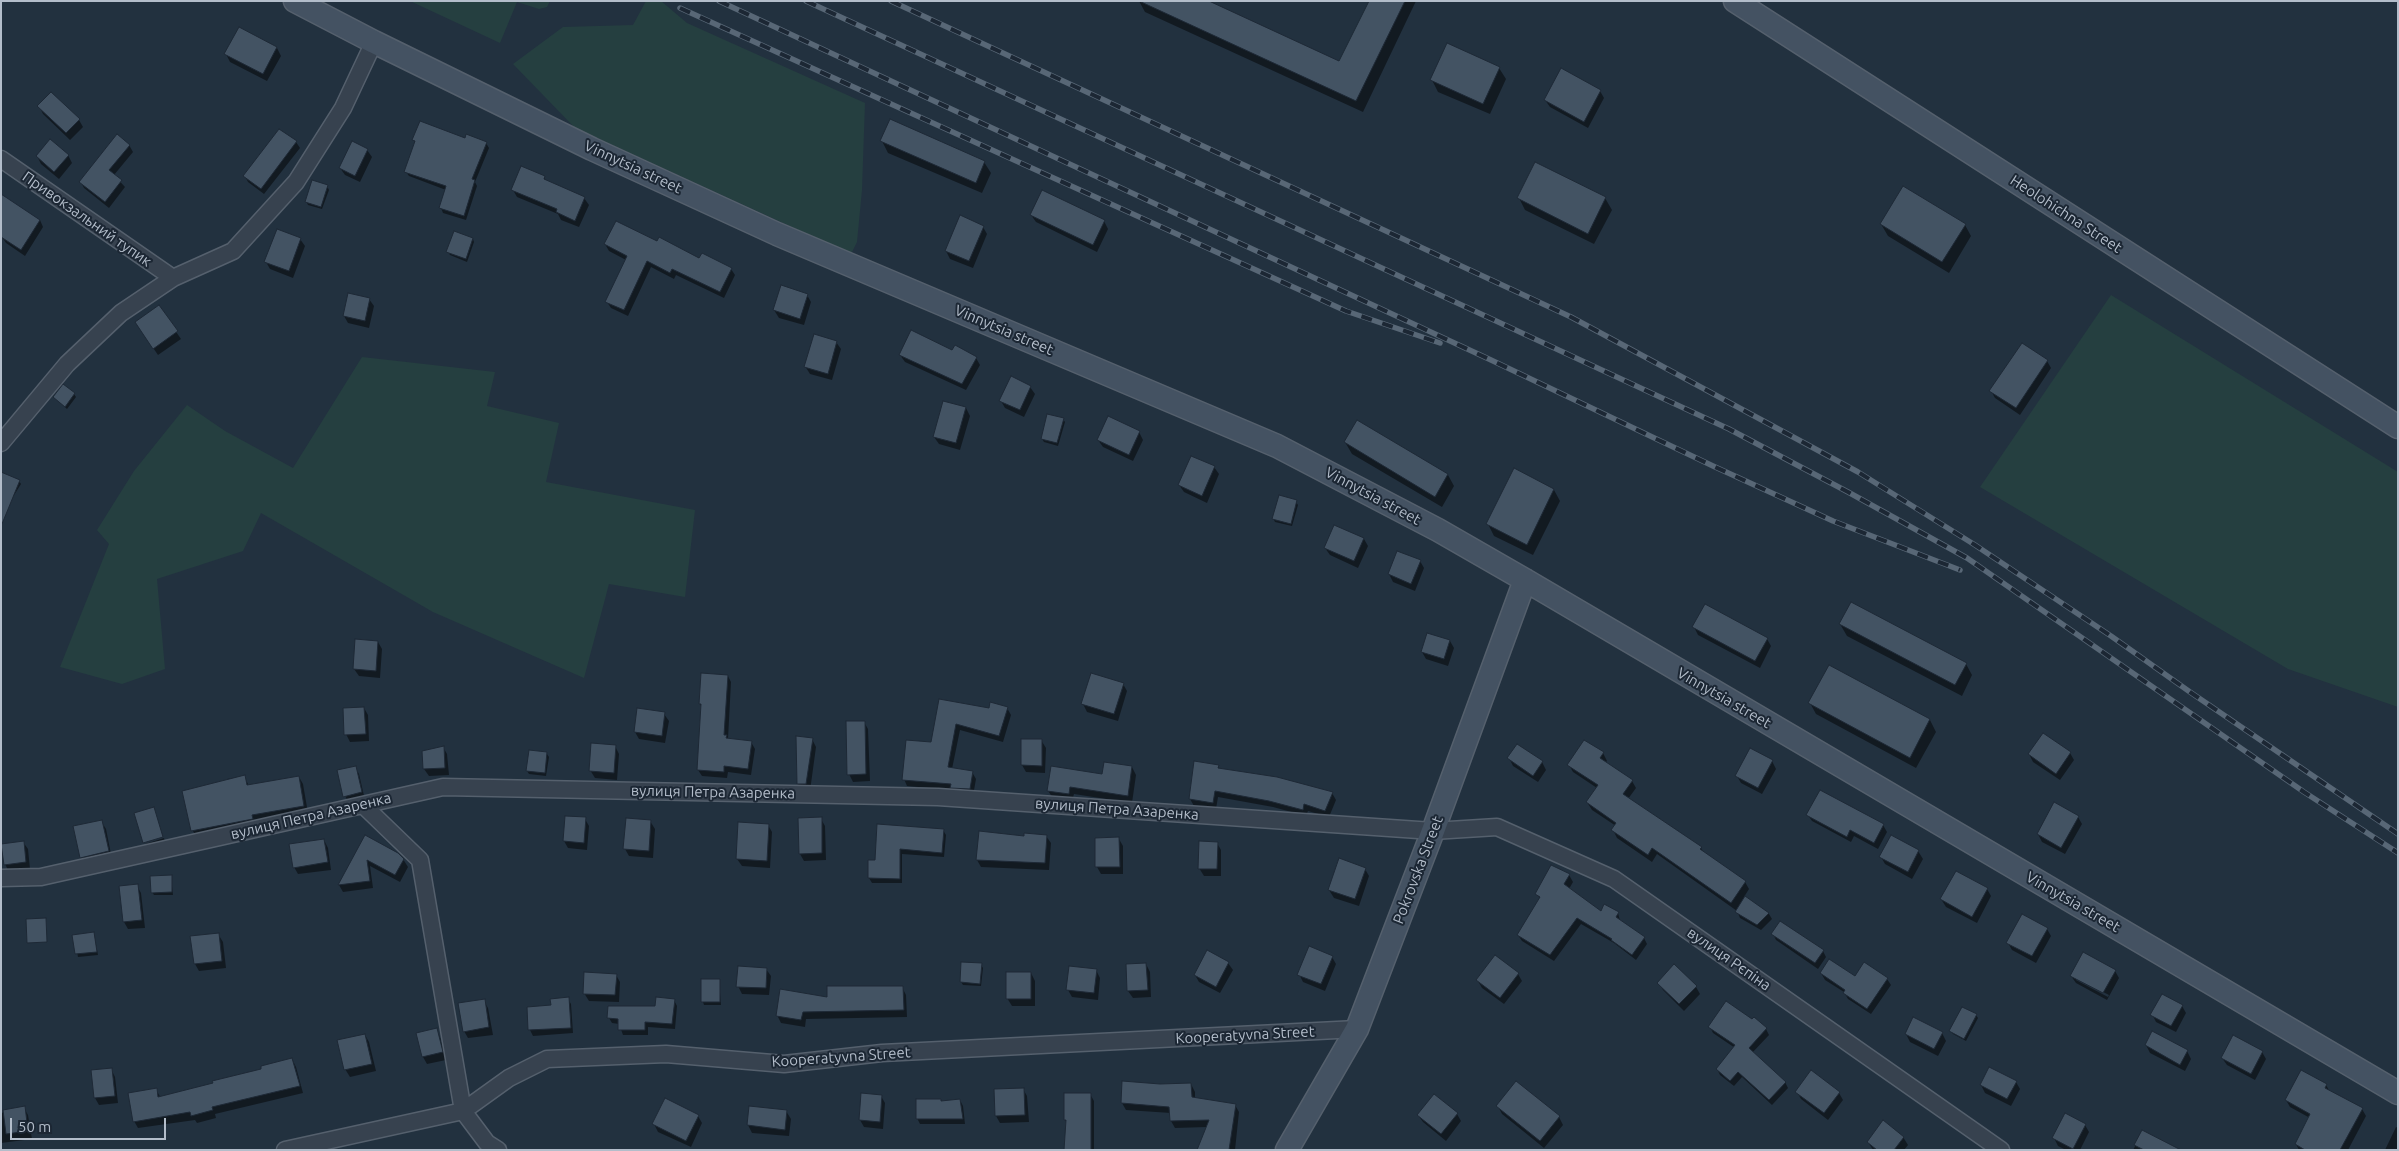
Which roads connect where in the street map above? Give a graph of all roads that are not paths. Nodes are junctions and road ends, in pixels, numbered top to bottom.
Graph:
1 (295, 1) edge
2 (1735, 1) edge
3 (374, 42) junction
4 (1, 159) edge
5 (173, 278) junction
6 (2398, 427) edge
7 (1, 443) edge
8 (1525, 580) junction
9 (363, 805) junction
10 (1433, 831) junction
11 (1, 878) edge
12 (1357, 1030) junction
13 (2398, 1093) edge
14 (463, 1112) junction
15 (285, 1150) edge
16 (498, 1150) edge
17 (1287, 1150) edge
18 (2001, 1150) edge

1 - 3 street, Vinnytsia street
2 - 6 street, Heolohichna Street
3 - 5 street
3 - 8 street, Vinnytsia street
4 - 5 street, Привокзальний тупик
5 - 7 street
8 - 10 street, Pokrovska Street
8 - 13 street, Vinnytsia street
9 - 10 street, вулиця Петра Азаренка
9 - 11 street, вулиця Петра Азаренка
9 - 14 street
10 - 12 street, Pokrovska Street
10 - 18 street, вулиця Рєпіна
12 - 14 street, Kooperatyvna Street
12 - 17 street, Pokrovska Street
14 - 15 street, Kooperatyvna Street
14 - 16 street

